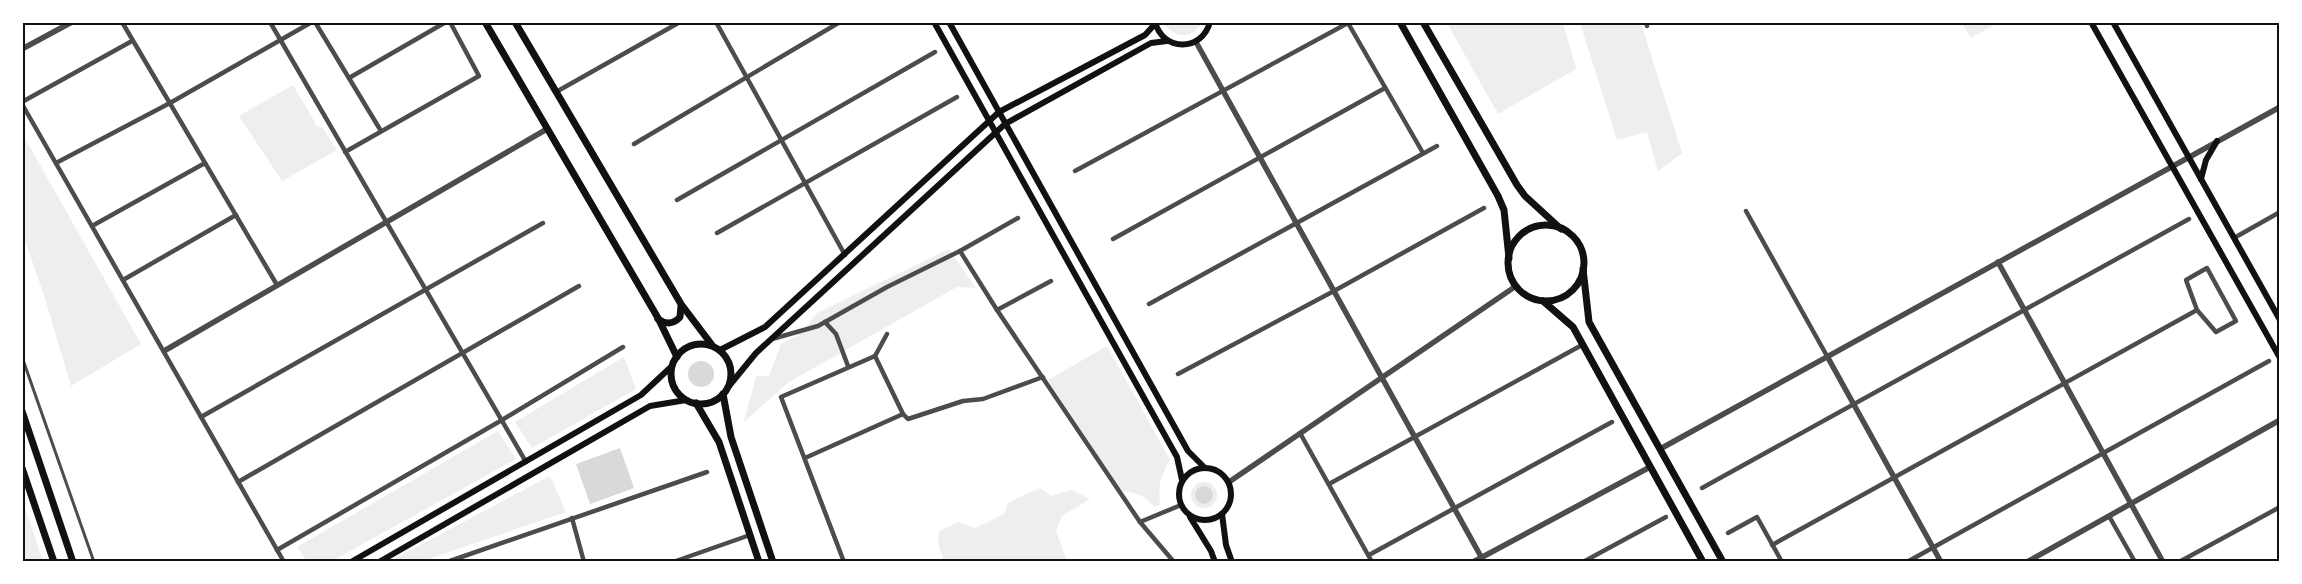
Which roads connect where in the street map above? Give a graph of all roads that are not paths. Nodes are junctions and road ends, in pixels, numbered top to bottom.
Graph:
1 (72, 22) edge
2 (122, 22) edge
3 (270, 22) edge
4 (313, 22) edge
5 (448, 22) edge
6 (485, 22) edge
7 (515, 22) edge
8 (680, 22) edge
9 (716, 22) edge
10 (840, 22) edge
11 (934, 22) edge
12 (949, 22) edge
13 (1348, 22) edge
14 (1400, 22) edge
15 (1423, 22) edge
16 (2091, 22) edge
17 (2113, 22) edge
18 (1155, 23) edge
19 (1211, 23) edge
20 (132, 41) junction
21 (280, 41) junction
22 (1167, 41) junction
23 (1196, 42) junction
24 (22, 50) edge
25 (935, 52) dead end
26 (349, 78) junction
27 (747, 78) junction
28 (1385, 88) junction
29 (1223, 91) junction
30 (556, 92) junction
31 (957, 97) dead end
32 (22, 103) edge
33 (170, 103) junction
34 (2280, 106) edge
35 (999, 112) junction
36 (989, 121) junction
37 (1005, 124) junction
38 (547, 129) junction
39 (381, 131) junction
40 (996, 133) junction
41 (781, 139) junction
42 (2217, 141) junction
43 (634, 144) dead end
44 (1438, 146) dead end
45 (345, 152) junction
46 (1423, 153) junction
47 (2189, 157) junction
48 (1260, 158) junction
49 (56, 163) junction
50 (205, 163) junction
51 (2172, 166) junction
52 (1075, 171) dead end
53 (2201, 180) junction
54 (804, 182) junction
55 (677, 200) dead end
56 (1484, 208) dead end
57 (1746, 211) dead end
58 (2280, 212) edge
59 (236, 215) junction
60 (1018, 218) dead end
61 (2189, 218) dead end
62 (386, 221) junction
63 (543, 223) dead end
64 (1297, 223) junction
65 (92, 226) junction
66 (1561, 229) junction
67 (717, 233) dead end
68 (2234, 238) junction
69 (1113, 239) dead end
70 (960, 251) junction
71 (845, 255) junction
72 (1509, 258) junction
73 (1998, 262) junction
74 (1583, 269) junction
75 (123, 280) junction
76 (1051, 281) dead end
77 (277, 285) junction
78 (579, 286) dead end
79 (1516, 286) junction
80 (426, 291) junction
81 (1334, 292) junction
82 (1543, 301) junction
83 (681, 304) junction
84 (1149, 304) dead end
85 (2024, 309) junction
86 (997, 310) junction
87 (2197, 310) junction
88 (2278, 312) edge
89 (658, 318) junction
90 (2280, 320) edge
91 (825, 322) junction
92 (887, 334) dead end
93 (771, 340) junction
94 (712, 345) junction
95 (1582, 345) junction
96 (623, 346) dead end
97 (720, 350) junction
98 (164, 351) junction
99 (462, 353) junction
100 (875, 356) junction
101 (1827, 356) junction
102 (22, 357) edge
103 (676, 357) junction
104 (2280, 358) edge
105 (2268, 361) dead end
106 (672, 366) junction
107 (848, 366) junction
108 (1178, 374) dead end
109 (1042, 377) junction
110 (1381, 378) junction
111 (2064, 382) junction
112 (729, 386) junction
113 (723, 394) junction
114 (686, 400) junction
115 (696, 403) junction
116 (1854, 404) junction
117 (22, 410) edge
118 (903, 414) junction
119 (202, 417) junction
120 (502, 420) junction
121 (2280, 420) edge
122 (1612, 422) dead end
123 (1300, 433) junction
124 (1415, 438) junction
125 (1660, 449) junction
126 (2104, 453) junction
127 (805, 458) junction
128 (526, 462) junction
129 (1650, 467) junction
130 (22, 468) edge
131 (1204, 468) junction
132 (707, 472) dead end
133 (1894, 476) junction
134 (1182, 480) junction
135 (238, 482) junction
136 (1229, 482) junction
137 (1329, 484) junction
138 (1702, 488) dead end
139 (2131, 503) junction
140 (1181, 505) junction
141 (2280, 507) edge
142 (1454, 508) junction
143 (1222, 514) junction
144 (1190, 516) junction
145 (2109, 516) junction
146 (1666, 517) dead end
147 (572, 518) junction
148 (1140, 522) junction
149 (1728, 534) dead end
150 (750, 535) junction
151 (1772, 545) junction
152 (1933, 547) junction
153 (277, 550) junction
154 (1369, 555) junction
155 (463, 556) junction
156 (1482, 559) edge
157 (1585, 560) edge
158 (54, 562) edge
159 (73, 562) edge
160 (94, 562) edge
161 (284, 562) edge
162 (351, 562) edge
163 (379, 562) edge
164 (447, 562) edge
165 (465, 562) edge
166 (584, 562) edge
167 (673, 562) edge
168 (759, 562) edge
169 (773, 562) edge
170 (844, 562) edge
171 (1174, 562) edge
172 (1215, 562) edge
173 (1232, 562) edge
174 (1372, 562) edge
175 (1473, 562) edge
176 (1703, 562) edge
177 (1723, 562) edge
178 (1782, 562) edge
179 (1907, 562) edge
180 (1941, 562) edge
181 (2027, 562) edge
182 (2135, 562) edge
183 (2163, 562) edge
184 (2180, 562) edge

1 - 24 street
2 - 20 street
3 - 21 street
4 - 21 street
4 - 26 street
5 - 26 street
5 - 39 street
6 - 38 main road
7 - 30 main road
8 - 30 street
9 - 27 street
10 - 27 street
11 - 36 main road
12 - 35 main road
13 - 28 street
13 - 29 street
14 - 72 main road
15 - 66 main road
16 - 51 main road
17 - 47 main road
18 - 22 main road
18 - 35 main road
19 - 23 main road
20 - 32 street
20 - 33 street
21 - 33 street
21 - 45 street
22 - 23 main road
22 - 37 main road
23 - 29 street
25 - 41 street
26 - 39 street
27 - 41 street
27 - 43 street
28 - 46 street
28 - 48 street
29 - 48 street
29 - 52 street
30 - 83 main road
31 - 54 street
32 - 49 street
33 - 49 street
33 - 50 street
34 - 42 street
35 - 36 main road
35 - 37 main road
36 - 40 main road
36 - 71 main road
37 - 40 main road
37 - 131 main road
38 - 62 street
38 - 89 main road
39 - 45 street
40 - 93 main road
40 - 134 main road
41 - 54 street
41 - 55 street
42 - 47 street
42 - 53 main road
44 - 46 street
45 - 62 street
46 - 64 street
47 - 51 street
47 - 53 main road
48 - 64 street
48 - 69 street
49 - 65 street
50 - 59 street
50 - 65 street
51 - 73 street
51 - 104 main road
53 - 68 main road
54 - 67 street
54 - 71 street
56 - 81 street
57 - 101 street
58 - 68 street
59 - 75 street
59 - 77 street
60 - 70 street
61 - 85 street
62 - 77 street
62 - 80 street
63 - 80 street
64 - 81 street
64 - 84 street
65 - 75 street
66 - 72 main road
66 - 74 main road
68 - 88 main road
70 - 86 street
70 - 91 street
71 - 97 main road
72 - 79 main road
73 - 85 street
73 - 101 street
74 - 82 main road
74 - 125 main road
75 - 98 street
76 - 86 street
77 - 98 street
78 - 99 street
79 - 82 main road
79 - 110 street
80 - 99 street
80 - 119 street
81 - 108 street
81 - 110 street
82 - 95 main road
83 - 89 main road
83 - 94 main road
85 - 111 street
85 - 116 street
86 - 109 street
87 - 87 street
87 - 111 street
88 - 90 main road
89 - 103 main road
91 - 93 street
91 - 107 street
92 - 100 street
93 - 112 main road
94 - 97 main road
94 - 103 main road
95 - 124 street
95 - 129 main road
96 - 120 street
97 - 112 main road
98 - 119 street
99 - 120 street
99 - 135 street
100 - 107 street
100 - 118 street
101 - 116 street
101 - 125 street
102 - 160 street
103 - 106 main road
105 - 126 street
106 - 114 main road
106 - 128 main road
107 - 127 street
109 - 118 street
109 - 148 street
110 - 123 street
110 - 124 street
111 - 126 street
111 - 133 street
112 - 113 main road
113 - 115 main road
113 - 169 main road
114 - 115 main road
114 - 163 main road
115 - 150 main road
116 - 133 street
116 - 138 street
117 - 159 main road
118 - 127 street
119 - 135 street
120 - 128 street
120 - 153 street
121 - 139 street
122 - 142 street
123 - 136 street
123 - 137 street
124 - 137 street
124 - 142 street
125 - 177 main road
126 - 139 street
126 - 152 street
127 - 170 street
128 - 162 main road
129 - 156 street
129 - 176 main road
130 - 158 main road
131 - 134 main road
131 - 136 main road
132 - 147 street
133 - 151 street
133 - 152 street
134 - 140 main road
135 - 153 street
136 - 143 main road
137 - 154 street
139 - 145 street
139 - 183 street
140 - 144 main road
140 - 148 street
141 - 184 street
142 - 154 street
142 - 156 street
143 - 144 main road
143 - 173 main road
144 - 172 main road
145 - 181 street
145 - 182 street
146 - 157 street
147 - 155 street
147 - 166 street
148 - 171 street
149 - 151 street
150 - 167 street
150 - 168 main road
151 - 178 street
152 - 179 street
152 - 180 street
153 - 161 street
154 - 174 street
155 - 164 street
155 - 165 street
156 - 175 street

